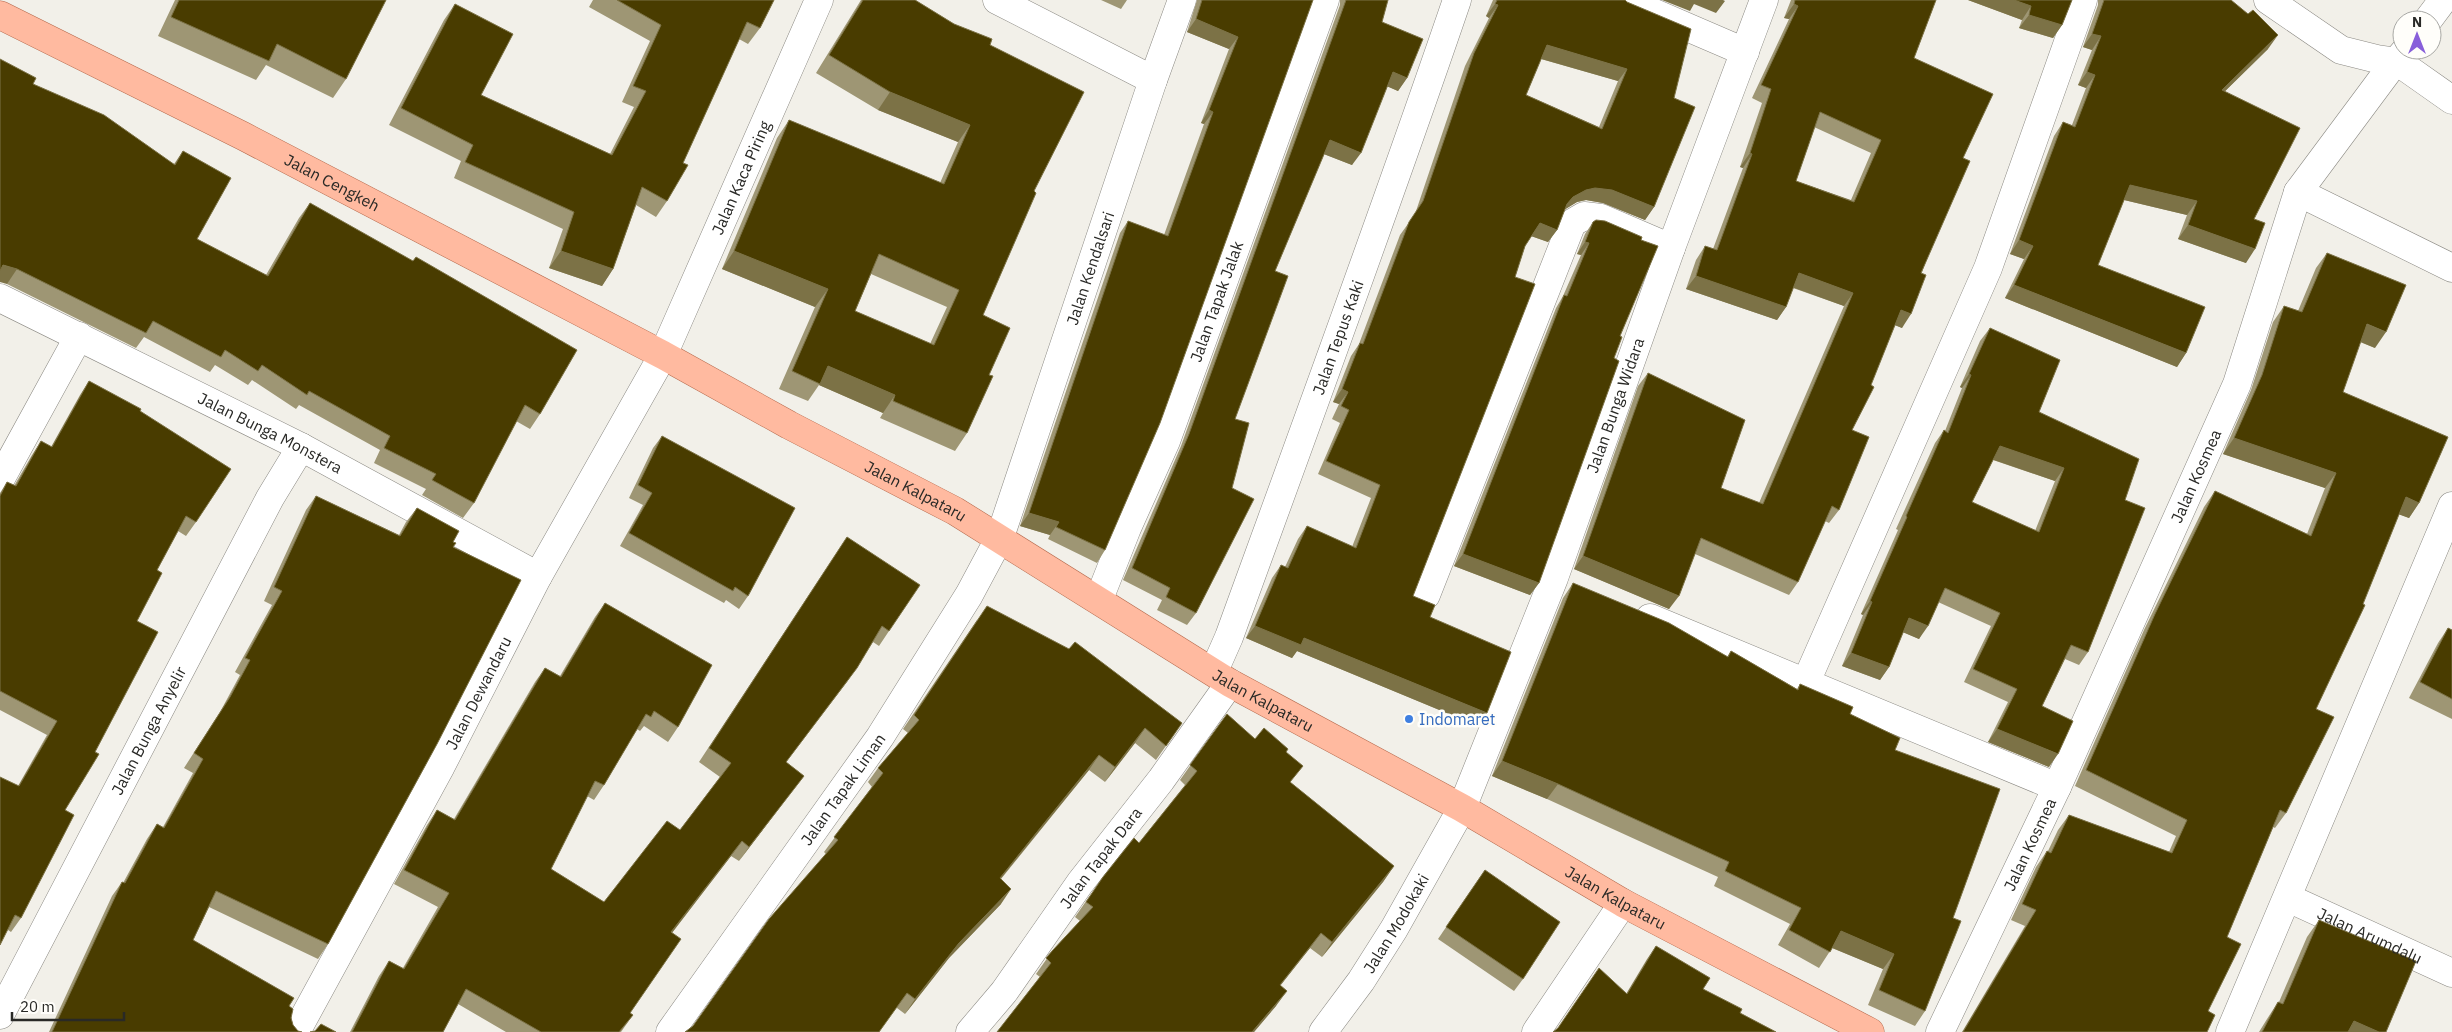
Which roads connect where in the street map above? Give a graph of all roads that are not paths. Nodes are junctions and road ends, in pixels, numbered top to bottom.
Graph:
1 (818, 0) edge
2 (997, 0) edge
3 (1182, 0) edge
4 (1325, 0) edge
5 (1457, 0) edge
6 (1624, 0) edge
7 (1764, 0) edge
8 (2083, 0) edge
9 (2268, 0) edge
10 (0, 14) edge
11 (1745, 52) junction
12 (2397, 61) edge
13 (1153, 80) junction
14 (2452, 100) edge
15 (2298, 192) junction
16 (1671, 248) junction
17 (2452, 268) edge
18 (0, 298) edge
19 (79, 336) junction
20 (663, 355) junction
21 (301, 447) junction
22 (0, 480) edge
23 (2452, 506) edge
24 (1000, 537) junction
25 (538, 576) junction
26 (1554, 578) junction
27 (1581, 589) edge
28 (1426, 595) dead end
29 (1100, 599) junction
30 (1626, 608) edge
31 (1222, 677) junction
32 (1806, 682) junction
33 (2058, 787) junction
34 (1462, 808) junction
35 (2288, 898) junction
36 (1623, 903) junction
37 (2452, 973) edge
38 (0, 1016) edge
39 (296, 1032) edge
40 (670, 1032) edge
41 (970, 1032) edge
42 (1323, 1032) edge
43 (1536, 1032) edge
44 (1870, 1032) edge
45 (1940, 1032) edge
46 (2230, 1032) edge

1 - 20 street, Jalan Kaca Piring
2 - 13 street
3 - 13 street, Jalan Kendalsari
4 - 29 street, Jalan Tapak Jalak
5 - 31 street, Jalan Tepus Kaki
6 - 11 street
7 - 11 street, Jalan Bunga Widara
8 - 32 street
9 - 12 street
10 - 20 main road, Jalan Cengkeh
11 - 16 street, Jalan Bunga Widara
12 - 14 street
12 - 15 street, Jalan Kosmea
13 - 24 street, Jalan Kendalsari
15 - 17 street
15 - 33 street, Jalan Kosmea
16 - 26 street, Jalan Bunga Widara
16 - 28 street
18 - 19 street, Jalan Bunga Monstera
19 - 21 street, Jalan Bunga Monstera
19 - 22 street
20 - 24 main road, Jalan Kalpataru
20 - 25 street, Jalan Dewandaru
21 - 25 street, Jalan Bunga Monstera
21 - 38 street, Jalan Bunga Anyelir
23 - 35 street
24 - 29 main road, Jalan Kalpataru
24 - 40 street, Jalan Tapak Liman
25 - 39 street, Jalan Dewandaru
26 - 27 street
26 - 34 street, Jalan Bunga Widara
29 - 31 main road, Jalan Kalpataru
30 - 32 street
31 - 34 main road, Jalan Kalpataru
31 - 41 street, Jalan Tapak Dara
32 - 33 street
33 - 45 street, Jalan Kosmea
34 - 36 main road, Jalan Kalpataru
34 - 42 street, Jalan Modokaki
35 - 37 street, Jalan Arumdalu
35 - 46 street
36 - 43 street
36 - 44 main road, Jalan Kalpataru

